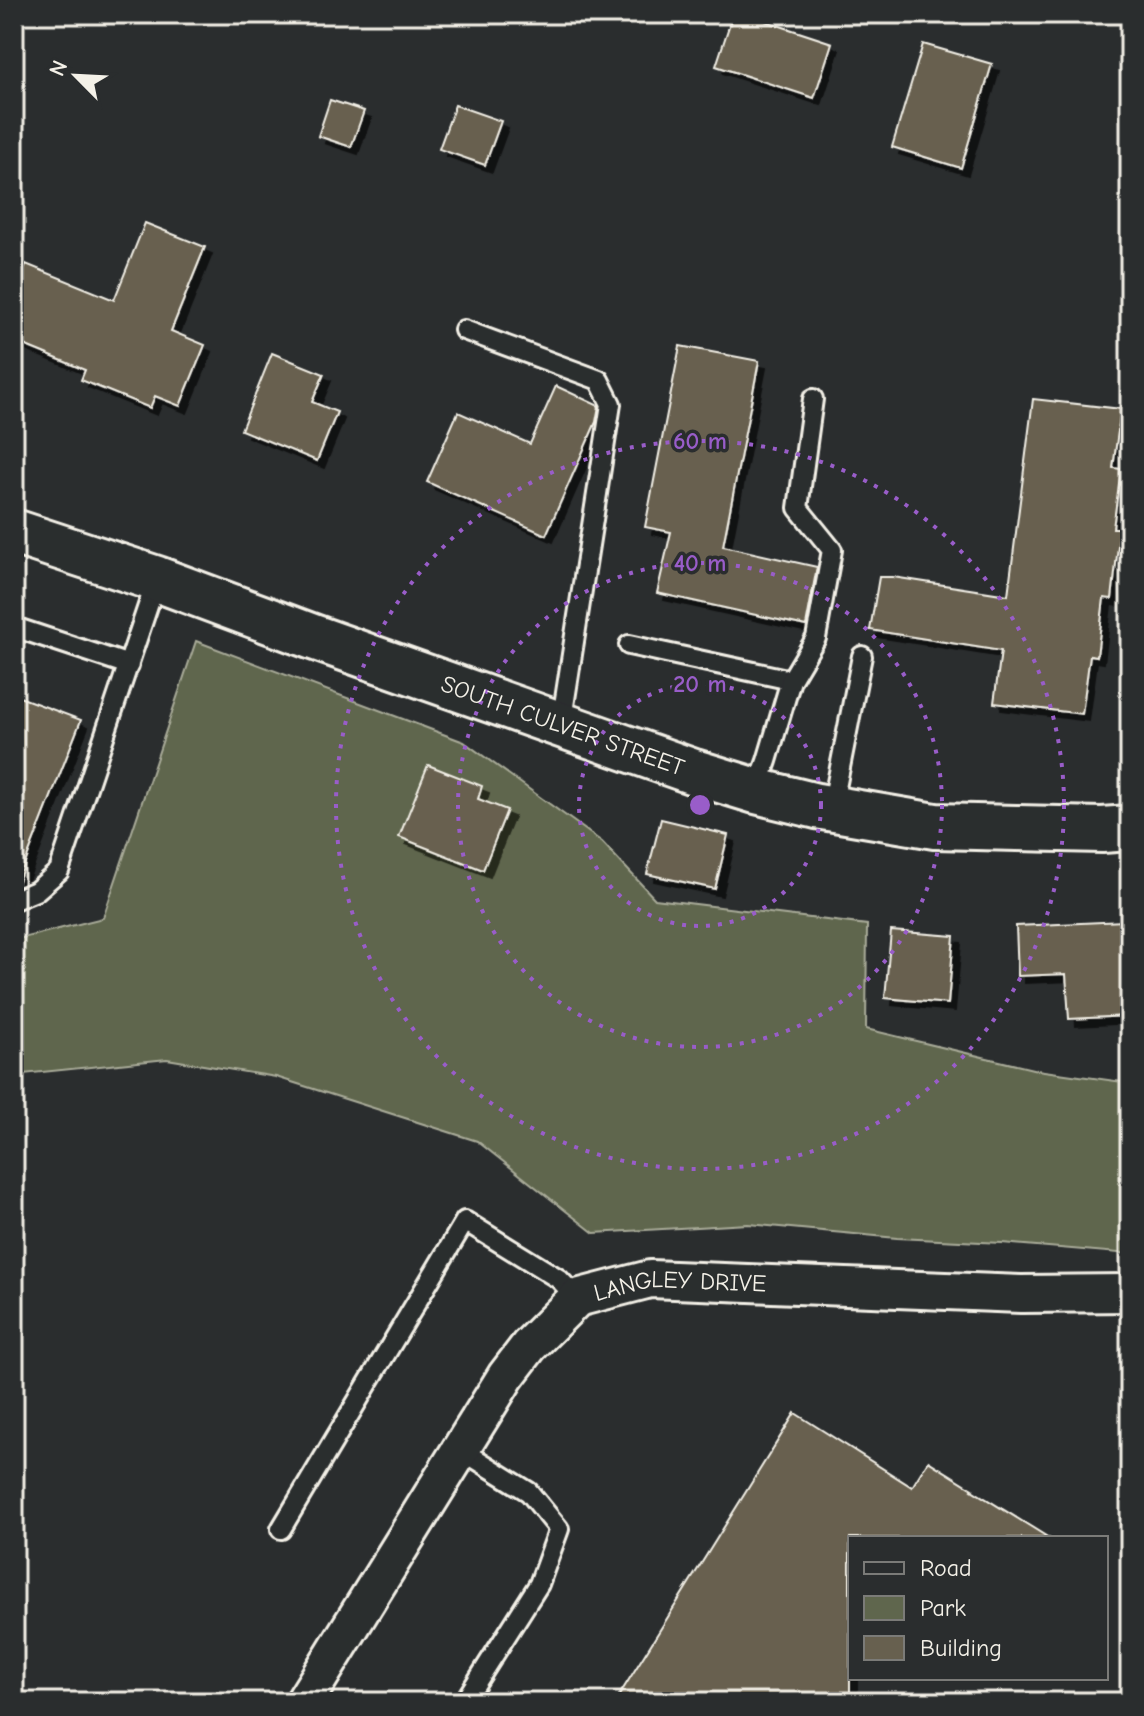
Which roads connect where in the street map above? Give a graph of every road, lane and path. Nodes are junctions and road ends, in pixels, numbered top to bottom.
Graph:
1 (464, 330) dead end
2 (813, 399) dead end
3 (14, 532) edge
4 (157, 579) junction
5 (14, 627) edge
6 (629, 645) dead end
7 (862, 656) dead end
8 (129, 665) junction
9 (791, 680) junction
10 (561, 725) junction
11 (756, 791) junction
12 (832, 808) junction
13 (1130, 828) edge
14 (14, 900) edge
15 (1130, 1293) edge
16 (577, 1298) junction
17 (460, 1449) junction
18 (281, 1529) dead end
19 (304, 1702) edge
20 (464, 1702) edge

1 - 10 lane
2 - 9 lane
3 - 4 street, SOUTH CULVER STREET
4 - 8 lane
4 - 10 street, SOUTH CULVER STREET
5 - 8 lane
6 - 9 lane
7 - 12 lane
8 - 14 lane
9 - 11 lane
10 - 11 street, SOUTH CULVER STREET
11 - 12 street, SOUTH CULVER STREET
12 - 13 street, SOUTH CULVER STREET
15 - 16 street, LANGLEY DRIVE
16 - 17 street, LANGLEY DRIVE
16 - 18 lane
17 - 19 street, LANGLEY DRIVE
17 - 20 lane

